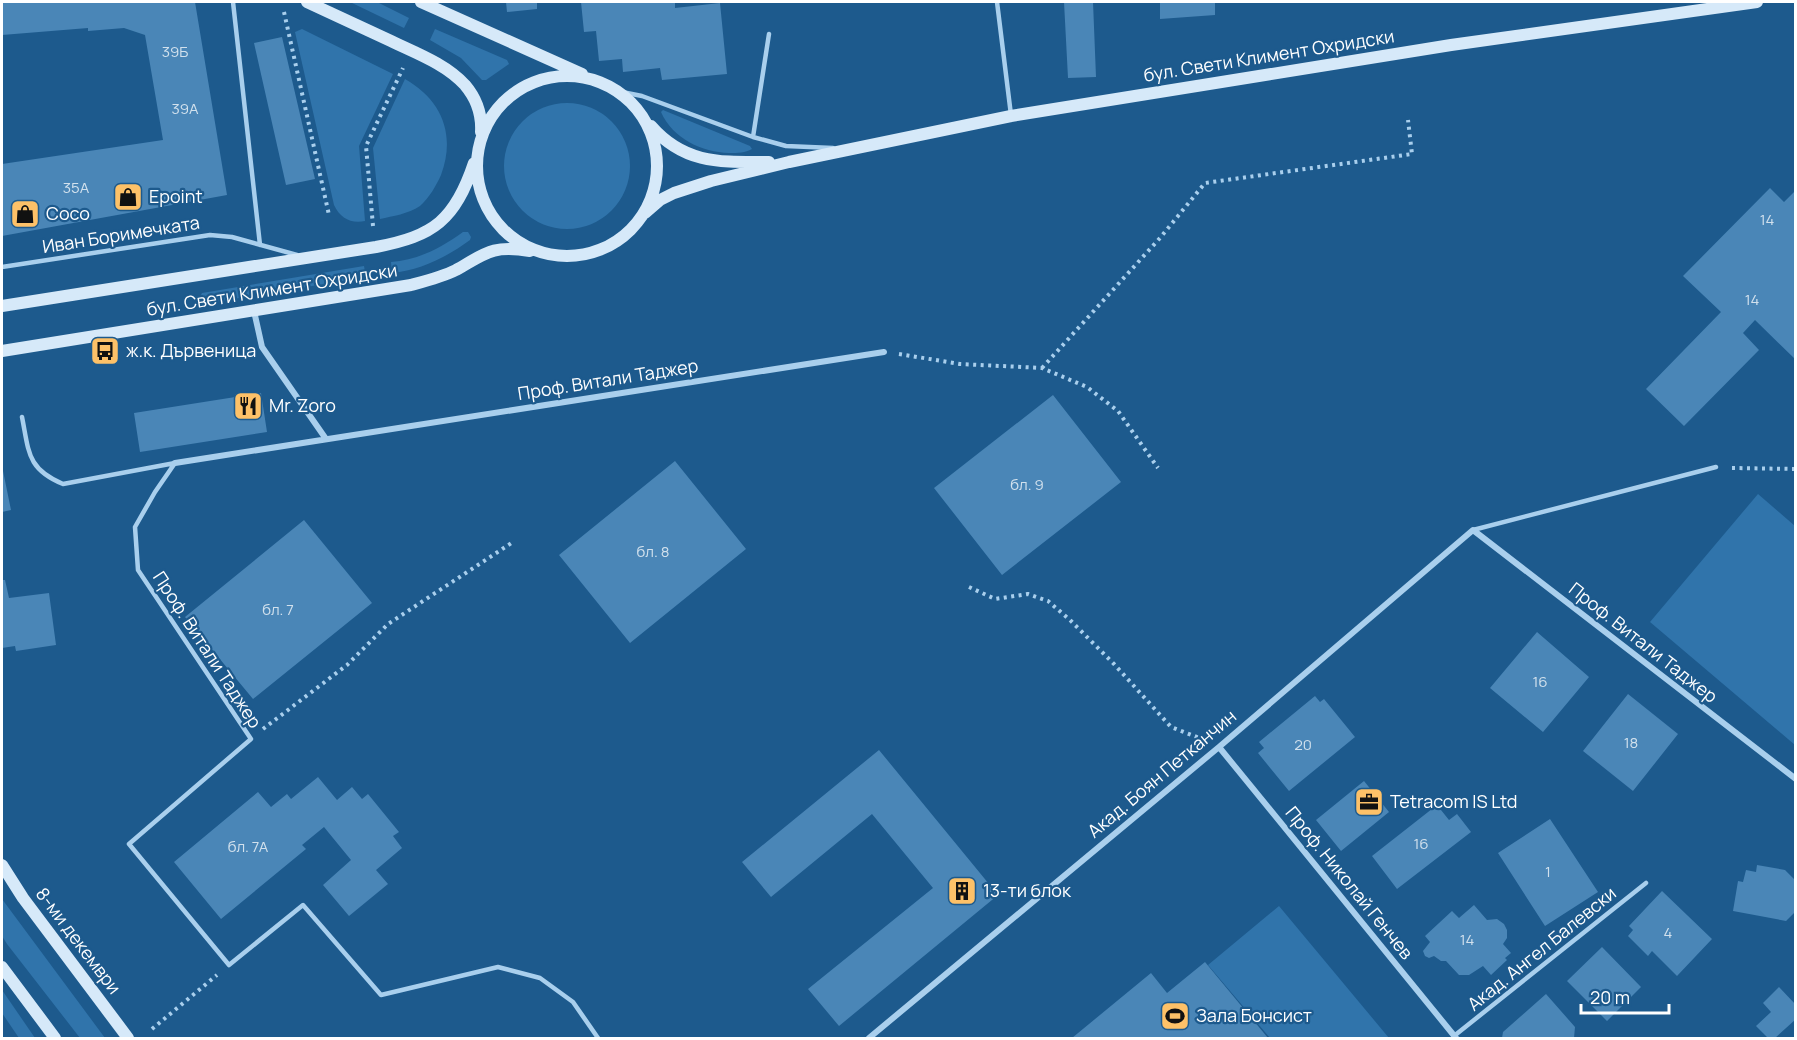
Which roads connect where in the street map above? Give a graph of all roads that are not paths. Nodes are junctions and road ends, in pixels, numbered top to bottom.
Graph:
1 (233, 2) edge
2 (308, 2) edge
3 (421, 2) edge
4 (997, 2) edge
5 (1757, 2) edge
6 (769, 34) dead end
7 (594, 79) junction
8 (617, 91) junction
9 (1011, 116) junction
10 (646, 120) junction
11 (481, 137) junction
12 (753, 137) junction
13 (856, 149) junction
14 (477, 155) junction
15 (789, 162) junction
16 (645, 213) junction
17 (261, 245) junction
18 (541, 253) junction
19 (315, 256) junction
20 (2, 267) edge
21 (2, 306) edge
22 (254, 311) junction
23 (2, 351) edge
24 (884, 352) road end
25 (22, 417) dead end
26 (326, 439) junction
27 (175, 463) junction
28 (1716, 467) road end
29 (1473, 530) junction
30 (1219, 747) junction
31 (1796, 779) edge
32 (2, 865) edge
33 (1646, 883) dead end
34 (2, 967) edge
35 (1455, 1037) edge
36 (55, 1038) edge
37 (128, 1038) edge
38 (598, 1038) edge
39 (869, 1038) edge

1 - 17 lane
2 - 11 main road
3 - 7 main road
4 - 9 lane
5 - 9 main road, бул. Свети Климент Охридски
6 - 12 lane
7 - 8 main road
7 - 11 main road
8 - 10 main road
8 - 12 lane
9 - 13 main road, бул. Свети Климент Охридски
10 - 15 main road, бул. Свети Климент Охридски
10 - 16 main road
11 - 14 main road
12 - 13 lane
13 - 15 main road, бул. Свети Климент Охридски
14 - 18 main road
14 - 19 main road, бул. Свети Климент Охридски
15 - 16 main road, бул. Свети Климент Охридски
16 - 18 main road
17 - 19 lane, Иван Боримечката
17 - 20 lane, Иван Боримечката
18 - 22 main road, бул. Свети Климент Охридски
19 - 21 main road, бул. Свети Климент Охридски
22 - 23 main road, бул. Свети Климент Охридски
22 - 26 street
24 - 26 street, Проф. Витали Таджер
25 - 27 lane
26 - 27 street, Проф. Витали Таджер
27 - 38 lane, Проф. Витали Таджер
28 - 29 lane
29 - 30 street, Акад. Боян Петканчин
29 - 31 street, Проф. Витали Таджер
30 - 35 street, Проф. Николай Генчев
30 - 39 street, Акад. Боян Петканчин
32 - 37 main road, 8-ми декември
33 - 35 lane, Акад. Ангел Балевски
34 - 36 main road

